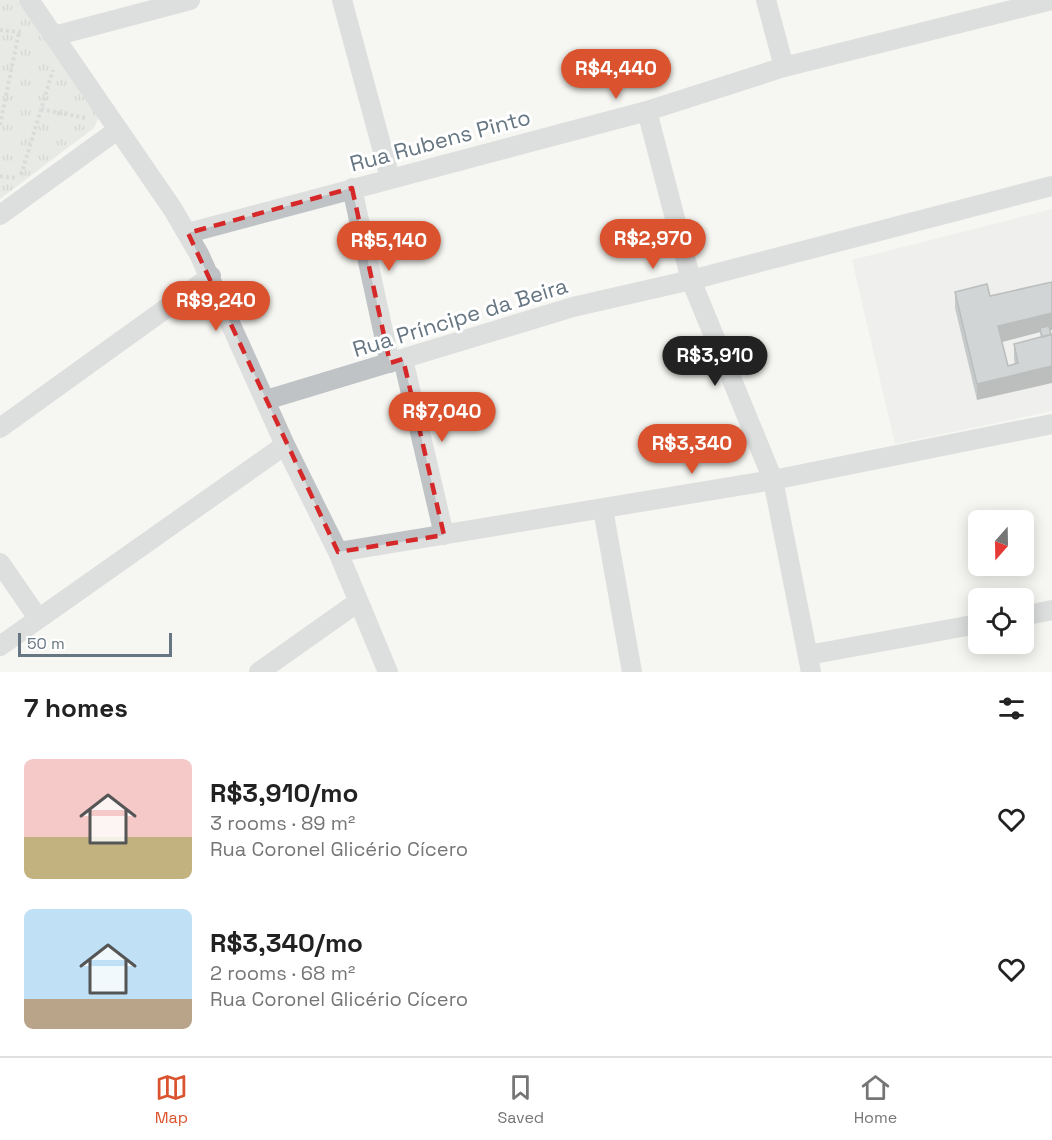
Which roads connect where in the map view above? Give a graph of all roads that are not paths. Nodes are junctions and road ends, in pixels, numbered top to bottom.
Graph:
1 (29, 0) edge
2 (190, 0) edge
3 (342, 0) edge
4 (766, 0) edge
5 (1052, 0) edge
6 (54, 36) junction
7 (784, 67) junction
8 (647, 111) junction
9 (116, 131) junction
10 (390, 178) junction
11 (1052, 186) edge
12 (352, 188) junction
13 (0, 215) edge
14 (188, 233) junction
15 (211, 276) junction
16 (691, 280) junction
17 (397, 361) junction
18 (266, 400) junction
19 (1052, 424) edge
20 (0, 428) edge
21 (285, 444) junction
22 (773, 480) junction
23 (603, 509) junction
24 (444, 535) junction
25 (338, 552) junction
26 (0, 563) edge
27 (358, 602) junction
28 (1052, 610) edge
29 (1034, 614) edge
30 (38, 618) junction
31 (968, 626) edge
32 (0, 646) edge
33 (809, 664) edge
34 (259, 672) edge
35 (388, 672) edge
36 (632, 672) edge

1 - 6 street
2 - 6 street
3 - 10 street
4 - 7 street
5 - 7 street, Rua Rubens Pinto
6 - 9 street
7 - 8 street, Rua Rubens Pinto
8 - 10 street, Rua Rubens Pinto
8 - 16 street
9 - 13 street
9 - 14 street
10 - 12 street, Rua Rubens Pinto
11 - 16 street, Rua Príncipe da Beira
12 - 14 street, Rua Rubens Pinto
12 - 17 street
14 - 15 street
15 - 18 street
15 - 20 street
16 - 17 street, Rua Príncipe da Beira
16 - 22 street
17 - 18 street, Rua Príncipe da Beira
17 - 24 street
18 - 21 street
19 - 22 street
21 - 25 street
21 - 30 street
22 - 23 street
22 - 33 street
23 - 24 street
23 - 36 street
24 - 25 street
25 - 27 street
26 - 30 street
27 - 34 street
27 - 35 street
28 - 29 street
30 - 32 street
31 - 33 street

